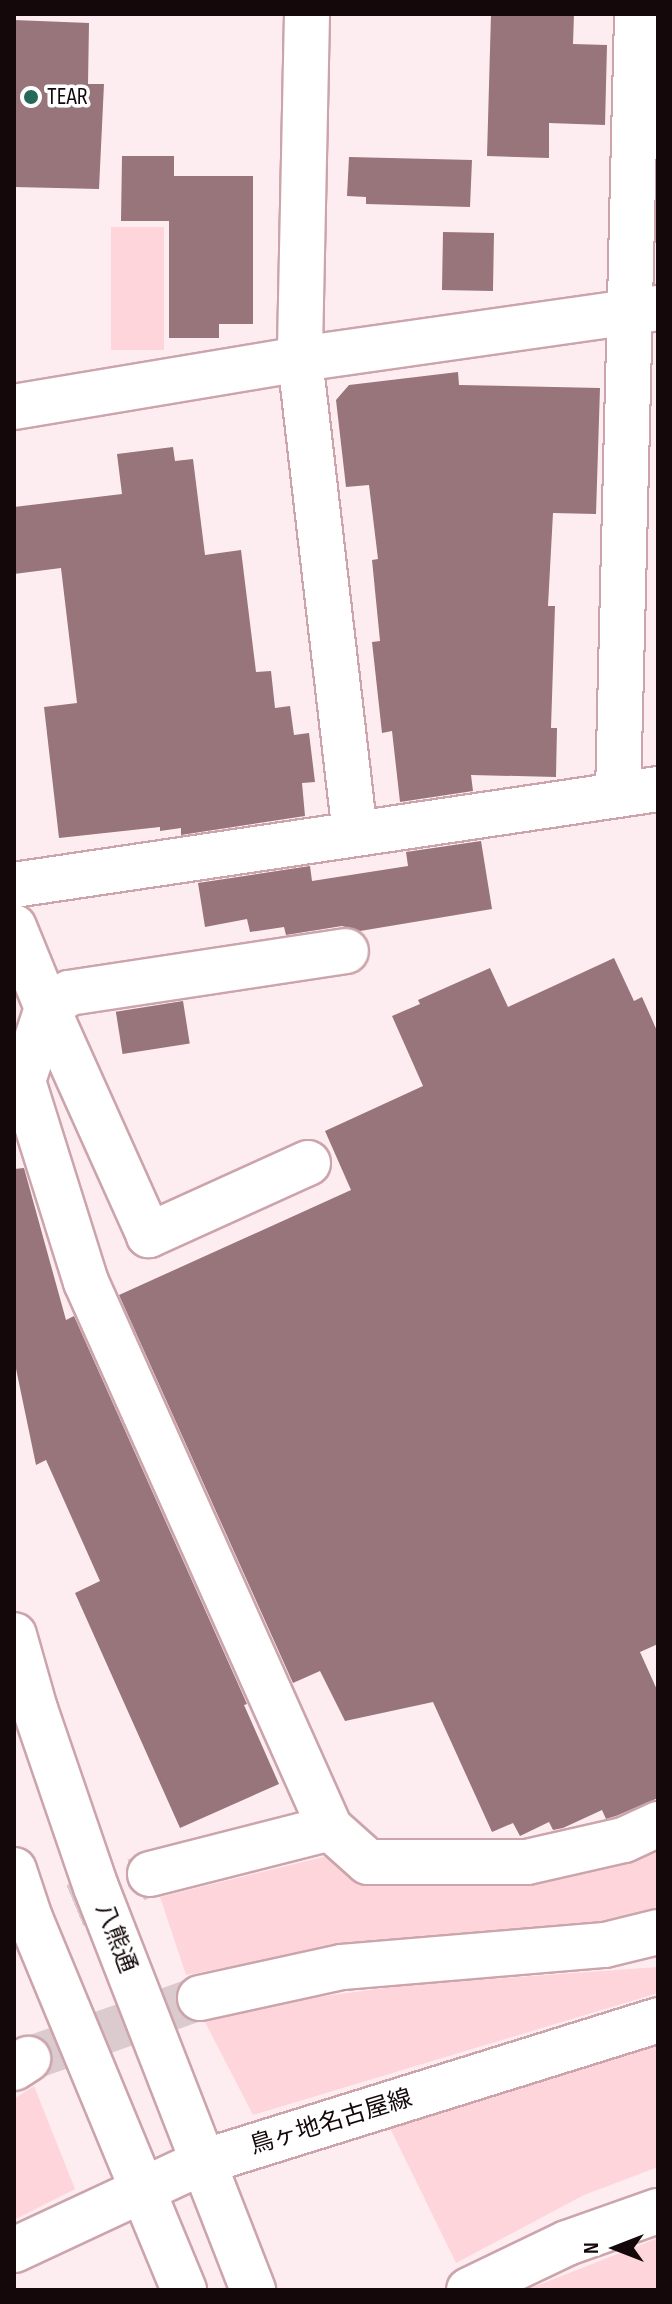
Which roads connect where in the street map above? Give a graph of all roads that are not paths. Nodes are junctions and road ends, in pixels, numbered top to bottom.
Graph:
1 (307, 14) edge
2 (637, 14) edge
3 (644, 310) edge
4 (300, 359) junction
5 (14, 407) edge
6 (638, 791) edge
7 (355, 833) junction
8 (14, 885) edge
9 (14, 927) edge
10 (346, 951) dead end
11 (47, 1008) junction
12 (308, 1163) dead end
13 (14, 1635) edge
14 (658, 1824) edge
15 (330, 1828) junction
16 (14, 1870) edge
17 (150, 1874) tunnel mouth
18 (658, 1932) edge
19 (200, 1998) tunnel mouth
20 (658, 2020) edge
21 (203, 2162) junction
22 (142, 2189) junction
23 (658, 2211) edge
24 (14, 2250) edge
25 (177, 2272) edge
26 (253, 2290) edge
27 (469, 2290) edge

1 - 4 street
2 - 3 street
3 - 4 street
3 - 6 street
4 - 5 street
4 - 7 street
6 - 7 street
7 - 8 street
9 - 11 street
10 - 11 street
11 - 12 street
11 - 15 street
13 - 21 street, 八熊通
14 - 15 street
15 - 17 street
16 - 22 street
18 - 19 street
20 - 21 street, 鳥ヶ地名古屋線
21 - 22 street, 鳥ヶ地名古屋線
21 - 26 street, 八熊通
22 - 24 street, 鳥ヶ地名古屋線
22 - 25 street
23 - 27 street

